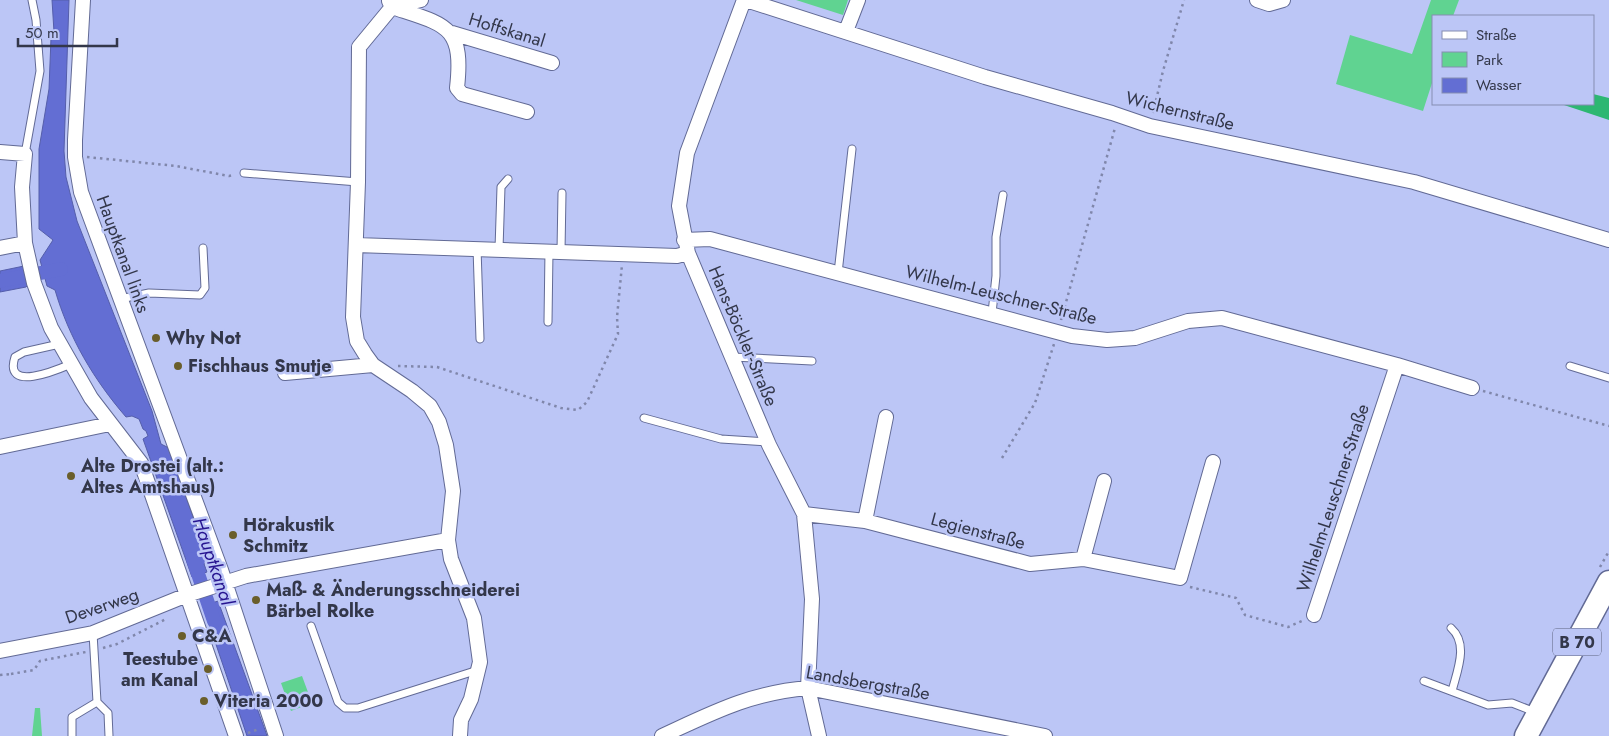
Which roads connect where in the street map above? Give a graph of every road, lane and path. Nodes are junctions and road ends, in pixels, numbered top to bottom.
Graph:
1 (32, 0) edge
2 (83, 0) edge
3 (421, 0) edge
4 (745, 0) edge
5 (858, 0) edge
6 (1184, 0) edge
7 (1257, 0) edge
8 (1283, 0) edge
9 (390, 4) edge
10 (846, 31) junction
11 (452, 33) junction
12 (552, 63) dead end
13 (527, 112) dead end
14 (1119, 115) junction
15 (1150, 126) junction
16 (852, 148) dead end
17 (0, 152) edge
18 (25, 154) junction
19 (83, 154) junction
20 (87, 165) dead end
21 (244, 173) joint
22 (508, 179) dead end
23 (358, 182) junction
24 (562, 193) dead end
25 (1003, 195) dead end
26 (1609, 240) edge
27 (25, 244) junction
28 (356, 245) junction
29 (686, 247) junction
30 (0, 248) edge
31 (204, 248) dead end
32 (477, 248) junction
33 (499, 249) junction
34 (555, 251) junction
35 (623, 254) junction
36 (838, 272) junction
37 (120, 299) junction
38 (992, 313) junction
39 (548, 322) dead end
40 (1058, 331) junction
41 (480, 339) dead end
42 (59, 342) junction
43 (732, 357) junction
44 (812, 361) dead end
45 (71, 364) junction
46 (373, 365) junction
47 (1396, 365) junction
48 (1570, 366) dead end
49 (285, 373) dead end
50 (1609, 378) edge
51 (1472, 388) joint
52 (886, 417) dead end
53 (644, 418) dead end
54 (110, 424) junction
55 (1609, 426) edge
56 (768, 442) junction
57 (0, 448) edge
58 (1002, 458) dead end
59 (1214, 462) dead end
60 (1104, 481) dead end
61 (804, 514) junction
62 (865, 521) junction
63 (448, 540) junction
64 (1083, 559) junction
65 (1180, 578) junction
66 (1609, 582) edge
67 (219, 584) junction
68 (192, 593) junction
69 (1314, 615) joint
70 (311, 626) dead end
71 (1450, 628) dead end
72 (93, 633) junction
73 (39, 644) junction
74 (0, 651) edge
75 (478, 670) junction
76 (0, 675) edge
77 (1424, 682) dead end
78 (808, 688) junction
79 (1452, 691) junction
80 (97, 702) junction
81 (1538, 713) junction
82 (264, 728) dead end
83 (241, 735) edge
84 (72, 736) edge
85 (108, 736) edge
86 (276, 736) edge
87 (460, 736) edge
88 (662, 736) edge
89 (819, 736) edge
90 (1045, 736) edge
91 (1526, 736) edge

1 - 18 lane
2 - 19 street, Hauptkanal links
3 - 9 street
4 - 10 street, Wichernstraße
4 - 29 street, Hans-Böckler-Straße
5 - 10 street
6 - 15 path
7 - 8 street
9 - 11 street, Hoffskanal
9 - 23 street
10 - 14 street, Wichernstraße
11 - 12 street, Hoffskanal
11 - 13 street, Hoffskanal
14 - 15 street, Wichernstraße
14 - 40 path
15 - 26 street, Wichernstraße
16 - 36 lane
17 - 18 street
18 - 27 street
19 - 20 path
19 - 21 path
19 - 37 street, Hauptkanal links
21 - 23 lane
22 - 33 lane
23 - 28 street
24 - 34 lane
25 - 38 lane
27 - 30 street
27 - 42 street
28 - 32 street, Wilhelm-Leuschner-Straße
28 - 46 street
29 - 35 street, Wilhelm-Leuschner-Straße
29 - 36 street, Wilhelm-Leuschner-Straße
29 - 43 street, Hans-Böckler-Straße
31 - 37 lane
32 - 33 street, Wilhelm-Leuschner-Straße
32 - 41 lane
33 - 34 street, Wilhelm-Leuschner-Straße
34 - 35 street, Wilhelm-Leuschner-Straße
34 - 39 lane
35 - 46 path
36 - 38 street, Wilhelm-Leuschner-Straße
37 - 67 street, Hauptkanal links
38 - 40 street, Wilhelm-Leuschner-Straße
40 - 47 street, Wilhelm-Leuschner-Straße
40 - 58 path
42 - 45 street
42 - 45 lane
43 - 44 lane
43 - 56 street, Hans-Böckler-Straße
45 - 54 street
46 - 49 street
46 - 63 street
47 - 51 street, Wilhelm-Leuschner-Straße
47 - 69 street, Wilhelm-Leuschner-Straße
48 - 50 lane
51 - 55 path
52 - 62 street
53 - 56 lane
54 - 57 street
54 - 68 street
56 - 61 street, Hans-Böckler-Straße
59 - 65 street
60 - 64 street
61 - 62 street, Legienstraße
61 - 78 street, Hans-Böckler-Straße
62 - 64 street, Legienstraße
63 - 67 street, Deverweg
63 - 75 street
64 - 65 street, Legienstraße
65 - 69 path
66 - 81 main road, B 70
67 - 68 street, Deverweg
67 - 86 street, Hauptkanal links
68 - 72 street, Deverweg
68 - 83 street
70 - 75 lane
71 - 79 lane
72 - 73 street, Deverweg
72 - 80 lane
73 - 74 street, Deverweg
73 - 76 path
75 - 87 street
77 - 79 lane
78 - 88 street, Landsbergstraße
78 - 89 street, Hans-Böckler-Straße
78 - 90 street, Landsbergstraße
79 - 81 lane
80 - 84 lane
80 - 85 lane
81 - 91 main road, B 70
82 - 83 path

